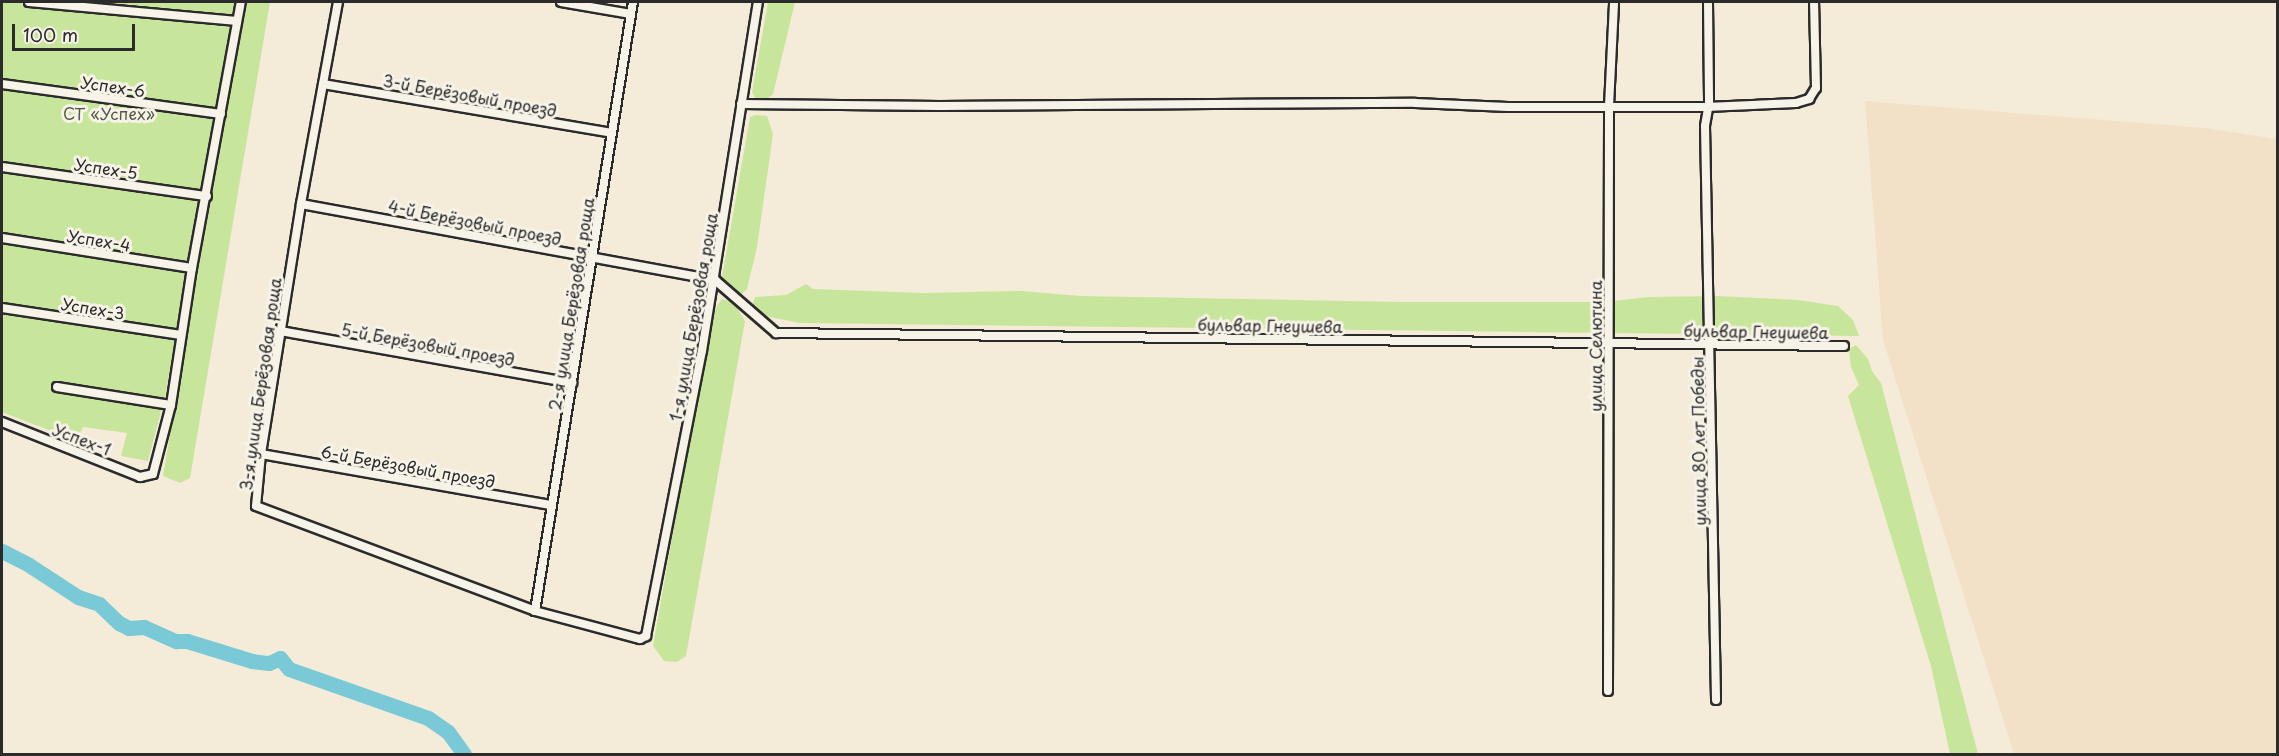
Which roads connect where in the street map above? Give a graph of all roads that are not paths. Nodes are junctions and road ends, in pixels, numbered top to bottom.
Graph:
1 (29, 2) edge
2 (241, 2) edge
3 (338, 2) edge
4 (561, 2) edge
5 (633, 2) edge
6 (758, 2) edge
7 (1614, 2) edge
8 (1708, 2) edge
9 (1814, 2) edge
10 (631, 14) junction
11 (237, 21) junction
12 (2, 84) edge
13 (323, 84) junction
14 (741, 104) junction
15 (1609, 106) junction
16 (1706, 107) junction
17 (221, 114) junction
18 (612, 133) junction
19 (2, 167) edge
20 (207, 196) junction
21 (301, 204) junction
22 (2, 238) edge
23 (591, 258) junction
24 (192, 268) junction
25 (715, 280) junction
26 (2, 308) edge
27 (280, 332) junction
28 (181, 335) junction
29 (1609, 343) junction
30 (1709, 344) junction
31 (1844, 346) dead end
32 (572, 383) junction
33 (57, 387) dead end
34 (171, 405) junction
35 (2, 422) edge
36 (261, 454) junction
37 (551, 505) junction
38 (535, 611) junction
39 (646, 636) joint
40 (1608, 691) dead end
41 (1716, 700) dead end

1 - 11 street
2 - 11 street
3 - 13 street, 3-я улица Берёзовая роща
4 - 10 street
5 - 10 street, 2-я улица Берёзовая роща
6 - 14 street, 1-я улица Берёзовая роща
7 - 15 street, улица Селютина
8 - 16 street, улица 80 лет Победы
9 - 16 street
10 - 18 street, 2-я улица Берёзовая роща
11 - 17 street
12 - 17 street, Успех-6
13 - 18 street, 3-й Берёзовый проезд
13 - 21 street, 3-я улица Берёзовая роща
14 - 15 street
14 - 25 street, 1-я улица Берёзовая роща
15 - 16 street
15 - 29 street, улица Селютина
16 - 30 street, улица 80 лет Победы
17 - 20 street
18 - 23 street, 2-я улица Берёзовая роща
19 - 20 street, Успех-5
20 - 24 street
21 - 23 street, 4-й Берёзовый проезд
21 - 27 street, 3-я улица Берёзовая роща
22 - 24 street, Успех-4
23 - 25 street, 4-й Берёзовый проезд
23 - 32 street, 2-я улица Берёзовая роща
24 - 28 street
25 - 29 street, бульвар Гнеушева
25 - 39 street, 1-я улица Берёзовая роща
26 - 28 street, Успех-3
27 - 32 street, 5-й Берёзовый проезд
27 - 36 street, 3-я улица Берёзовая роща
28 - 34 street
29 - 30 street, бульвар Гнеушева
29 - 40 street, улица Селютина
30 - 31 street, бульвар Гнеушева
30 - 41 street, улица 80 лет Победы
32 - 37 street, 2-я улица Берёзовая роща
33 - 34 street
34 - 35 street, Успех-1
36 - 37 street, 6-й Берёзовый проезд
36 - 38 street, 3-я улица Берёзовая роща
37 - 38 street, 2-я улица Берёзовая роща
38 - 39 street, 3-я улица Берёзовая роща

